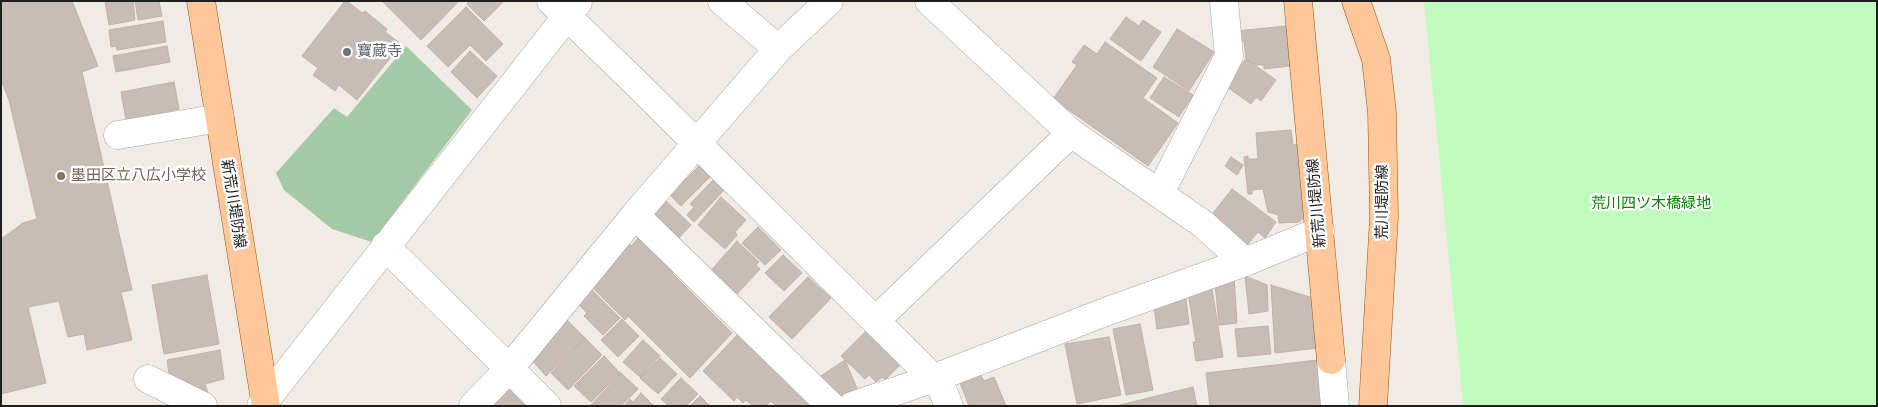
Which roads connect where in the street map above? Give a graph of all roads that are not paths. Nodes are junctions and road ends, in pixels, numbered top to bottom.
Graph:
1 (201, 1) edge
2 (722, 1) edge
3 (829, 1) edge
4 (929, 1) edge
5 (1224, 1) edge
6 (1298, 1) edge
7 (1356, 1) edge
8 (565, 6) edge
9 (778, 49) junction
10 (220, 118) junction
11 (1071, 133) junction
12 (118, 135) dead end
13 (697, 143) junction
14 (1160, 193) junction
15 (635, 215) junction
16 (1320, 231) junction
17 (385, 246) junction
18 (1245, 262) junction
19 (876, 320) junction
20 (1331, 360) joint
21 (509, 369) junction
22 (935, 377) junction
23 (148, 379) dead end
24 (264, 404) edge
25 (203, 406) edge
26 (474, 406) edge
27 (547, 406) edge
28 (831, 406) edge
29 (852, 406) edge
30 (949, 406) edge
31 (1335, 406) edge
32 (1373, 406) edge

1 - 10 main road, 新荒川堤防線
2 - 9 street
3 - 9 street
4 - 11 street
5 - 14 street
6 - 16 main road, 新荒川堤防線
7 - 32 main road, 荒川堤防線
8 - 13 street
8 - 17 street
9 - 13 street
10 - 12 street
10 - 24 main road, 新荒川堤防線
11 - 14 street
11 - 19 street
13 - 15 street
13 - 19 street
14 - 18 street
15 - 21 street
15 - 28 street
16 - 18 street
16 - 20 main road, 新荒川堤防線
17 - 21 street
17 - 24 street
18 - 22 street
19 - 22 street
20 - 31 street, 新荒川堤防線
21 - 26 street
21 - 27 street
22 - 29 street
22 - 30 street
23 - 25 street

